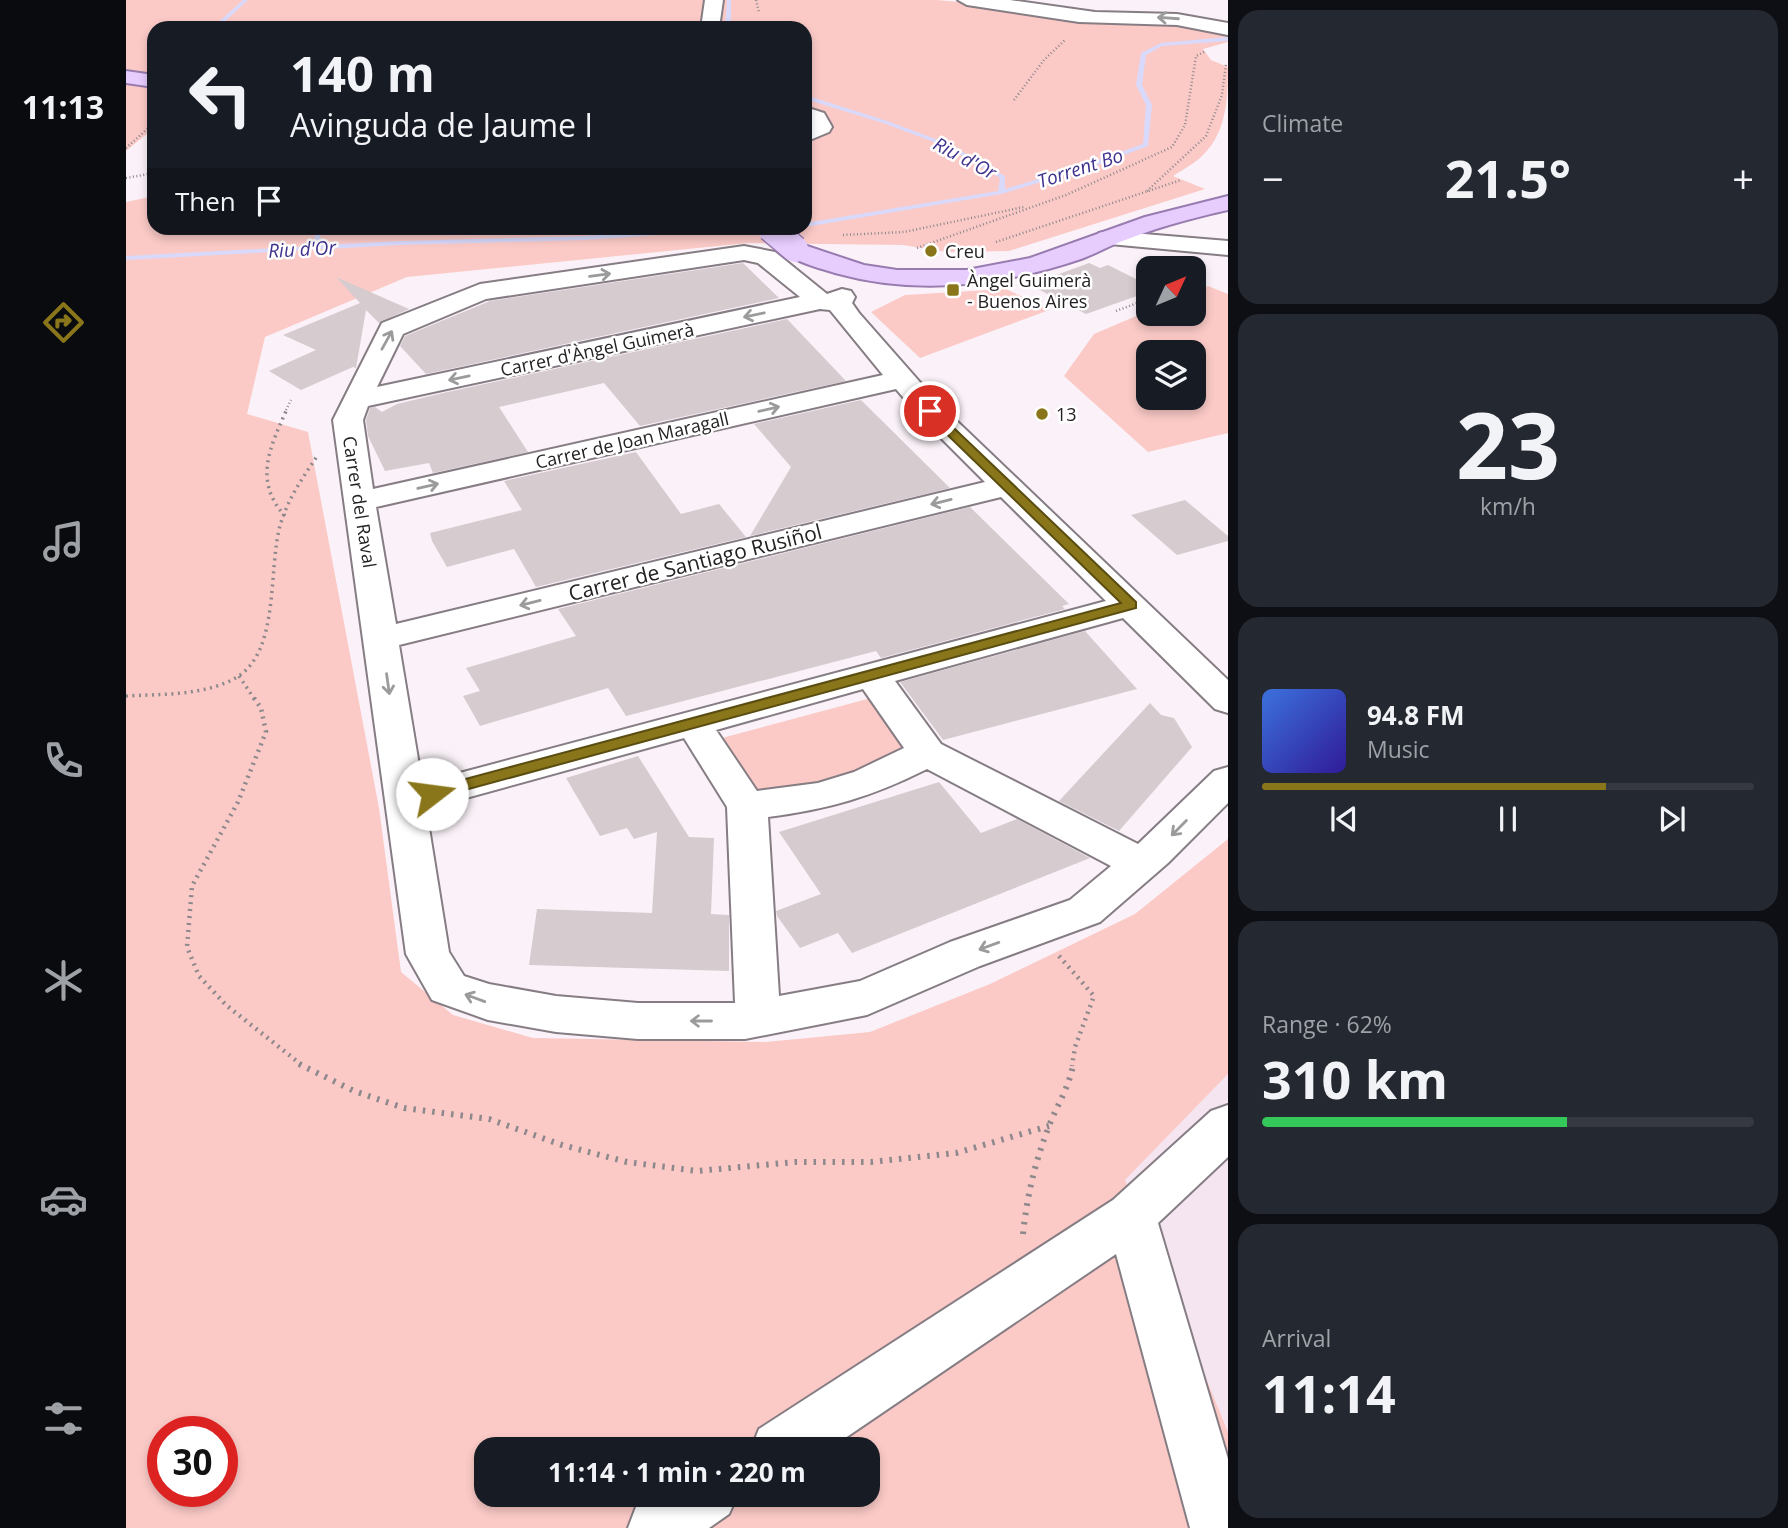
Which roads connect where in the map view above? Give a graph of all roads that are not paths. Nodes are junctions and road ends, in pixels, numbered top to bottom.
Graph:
1 (714, 0) edge
2 (978, 0) edge
3 (711, 21) edge
4 (1228, 29) edge
5 (126, 77) edge
6 (147, 80) edge
7 (812, 116) edge
8 (812, 132) edge
9 (1228, 203) edge
10 (1184, 212) junction
11 (778, 235) edge
12 (1108, 238) junction
13 (1193, 245) junction
14 (1228, 248) edge
15 (830, 264) junction
16 (872, 275) junction
17 (834, 300) junction
18 (902, 379) junction
19 (352, 415) junction
20 (1008, 486) junction
21 (361, 501) junction
22 (1131, 605) junction
23 (382, 639) junction
24 (871, 674) junction
25 (1228, 701) edge
26 (693, 723) junction
27 (927, 753) junction
28 (1228, 780) edge
29 (406, 801) junction
30 (747, 806) junction
31 (1141, 864) junction
32 (758, 1018) junction
33 (1228, 1126) edge
34 (1132, 1216) junction
35 (797, 1437) edge
36 (689, 1507) edge
37 (657, 1528) edge
38 (1219, 1528) edge

1 - 3 street
4 -> 2 street
5 - 6 main road
7 - 8 street
9 - 10 main road
10 - 12 main road
10 - 13 street
11 - 15 main road, bridge
12 - 13 street
12 - 16 main road
13 - 14 street
15 - 16 main road
15 - 17 street
16 - 17 street
17 - 18 street
17 -> 19 street, Carrer d'Àngel Guimerà
19 -> 17 street
18 - 20 street
21 -> 18 street, Carrer de Joan Maragall
19 - 21 street, Carrer del Raval
20 - 22 street
20 -> 23 street, Carrer de Santiago Rusiñol
21 - 23 street, Carrer del Raval
22 - 24 street
22 - 25 street
23 -> 29 street, Carrer del Raval
24 - 26 street
24 - 27 street
26 - 29 street
26 - 30 street
27 - 30 street
27 - 31 street
28 -> 31 street, Carrer del Raval
32 -> 29 street, Carrer del Raval
30 - 32 street
31 -> 32 street, Carrer del Raval
33 - 34 street
34 - 35 street
34 - 38 street
36 - 37 street

